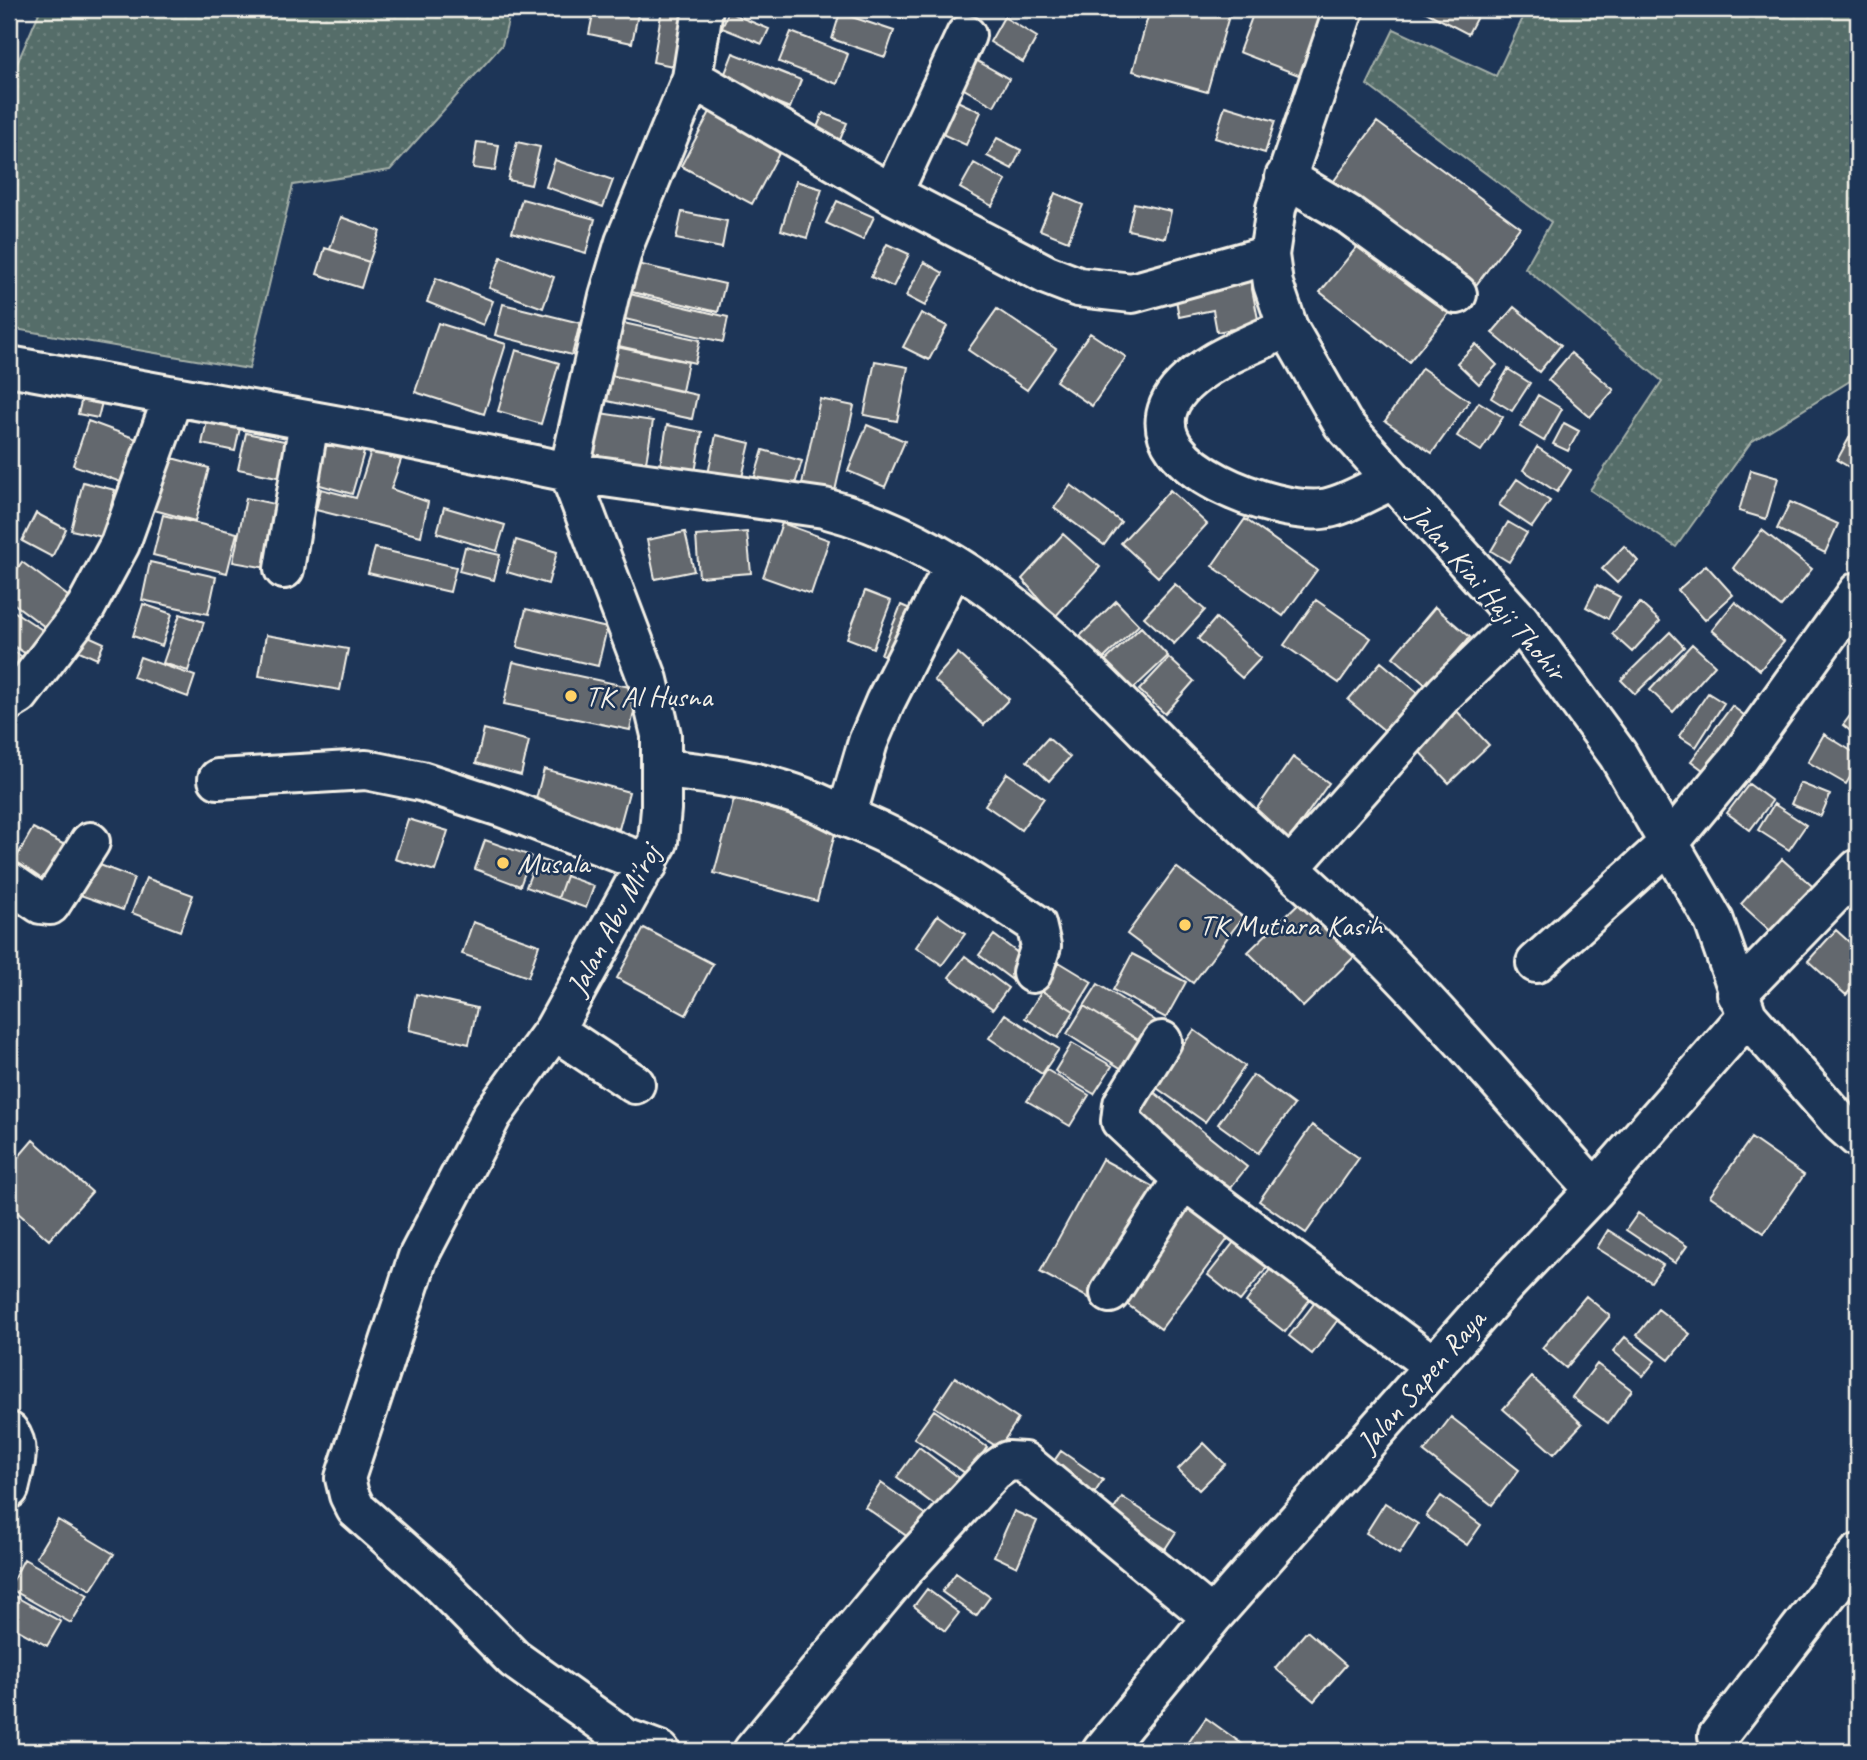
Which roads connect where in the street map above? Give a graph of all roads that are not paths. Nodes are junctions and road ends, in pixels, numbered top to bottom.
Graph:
1 (703, 9) edge
2 (1344, 9) edge
3 (966, 35) dead end
4 (692, 78) junction
5 (1285, 177) junction
6 (892, 194) junction
7 (1269, 256) junction
8 (1457, 294) dead end
9 (1288, 328) junction
10 (9, 366) edge
11 (173, 397) junction
12 (309, 422) junction
13 (569, 472) junction
14 (1391, 481) junction
15 (954, 565) junction
16 (284, 569) dead end
17 (1858, 592) edge
18 (1520, 621) junction
19 (9, 701) edge
20 (662, 769) junction
21 (218, 779) dead end
22 (846, 817) junction
23 (90, 842) dead end
24 (1670, 842) junction
25 (648, 864) junction
26 (1291, 867) junction
27 (1858, 869) edge
28 (9, 882) edge
29 (1536, 964) dead end
30 (1032, 973) dead end
31 (1742, 1005) junction
32 (554, 1030) junction
33 (1162, 1041) dead end
34 (635, 1084) dead end
35 (1858, 1138) edge
36 (1182, 1179) junction
37 (1595, 1190) junction
38 (1110, 1293) dead end
39 (1434, 1366) junction
40 (9, 1432) edge
41 (9, 1489) edge
42 (1858, 1554) edge
43 (1212, 1617) junction
44 (1718, 1736) dead end
45 (660, 1751) edge
46 (752, 1751) edge
47 (1102, 1751) edge

1 - 4 street
2 - 5 street, Jalan Kiai Haji Thohir
3 - 6 street
4 - 6 street
4 - 13 street
5 - 7 street, Jalan Kiai Haji Thohir
5 - 8 street
6 - 7 street
7 - 9 street, Jalan Kiai Haji Thohir
9 - 14 street, Jalan Kiai Haji Thohir
9 - 14 street
10 - 11 street
11 - 12 street
11 - 19 street
12 - 13 street
12 - 16 street
13 - 15 street
13 - 20 street, Jalan Abu Mi'roj
14 - 18 street, Jalan Kiai Haji Thohir
15 - 22 street
15 - 26 street
17 - 24 street
18 - 24 street, Jalan Kiai Haji Thohir
18 - 26 street
20 - 22 street
20 - 25 street, Jalan Abu Mi'roj
21 - 25 street
22 - 30 street
23 - 28 street
24 - 29 street
24 - 31 street, Jalan Kiai Haji Thohir
25 - 32 street, Jalan Abu Mi'roj
26 - 37 street
27 - 31 street, Jalan Sapen Raya
31 - 35 street, Jalan Kiai Haji Thohir
31 - 37 street, Jalan Sapen Raya
32 - 34 street
32 - 45 street, Jalan Abu Mi'roj
33 - 36 street
36 - 38 street
36 - 39 street
37 - 39 street, Jalan Sapen Raya
39 - 43 street, Jalan Sapen Raya
40 - 41 street
42 - 44 street
43 - 46 street
43 - 47 street, Jalan Sapen Raya

